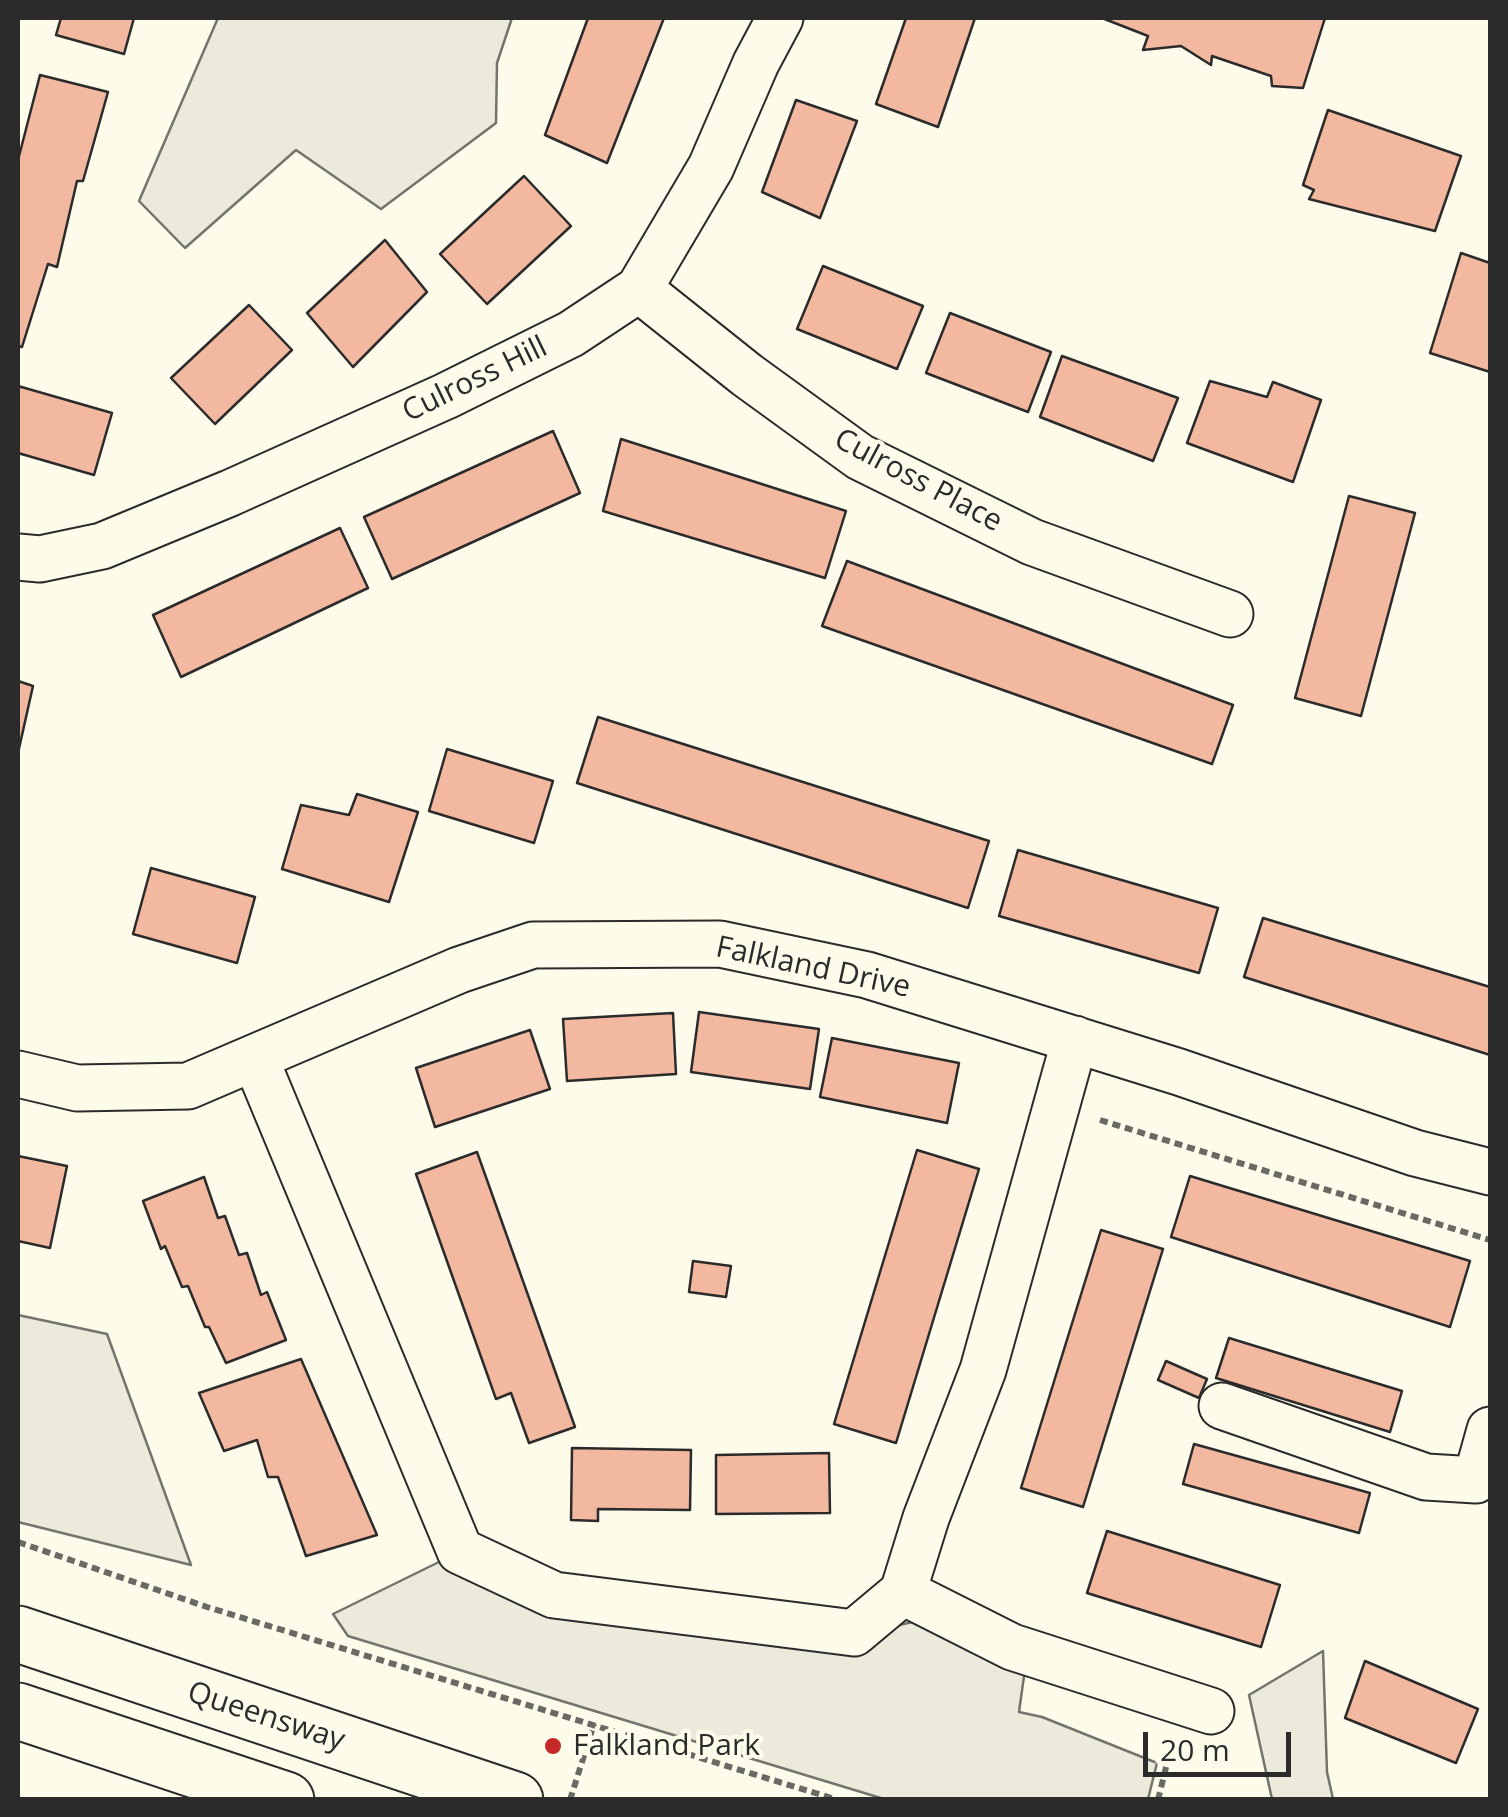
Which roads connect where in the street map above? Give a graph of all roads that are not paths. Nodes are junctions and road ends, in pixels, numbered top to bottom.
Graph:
1 (780, 18) edge
2 (639, 289) junction
3 (18, 557) edge
4 (1230, 614) dead end
5 (1075, 1039) junction
6 (255, 1058) junction
7 (18, 1074) edge
8 (1490, 1172) edge
9 (1222, 1406) dead end
10 (1490, 1430) edge
11 (903, 1592) junction
12 (18, 1634) edge
13 (18, 1710) edge
14 (1212, 1710) dead end
15 (286, 1800) edge
16 (516, 1800) edge

1 - 2 street, Culross Hill
2 - 3 street, Culross Hill
2 - 4 street, Culross Place
5 - 6 street, Falkland Drive
5 - 8 street, Falkland Drive
5 - 11 street
6 - 7 street, Falkland Drive
6 - 11 street
9 - 10 street
11 - 14 street
12 - 16 highway, Queensway
13 - 15 highway

